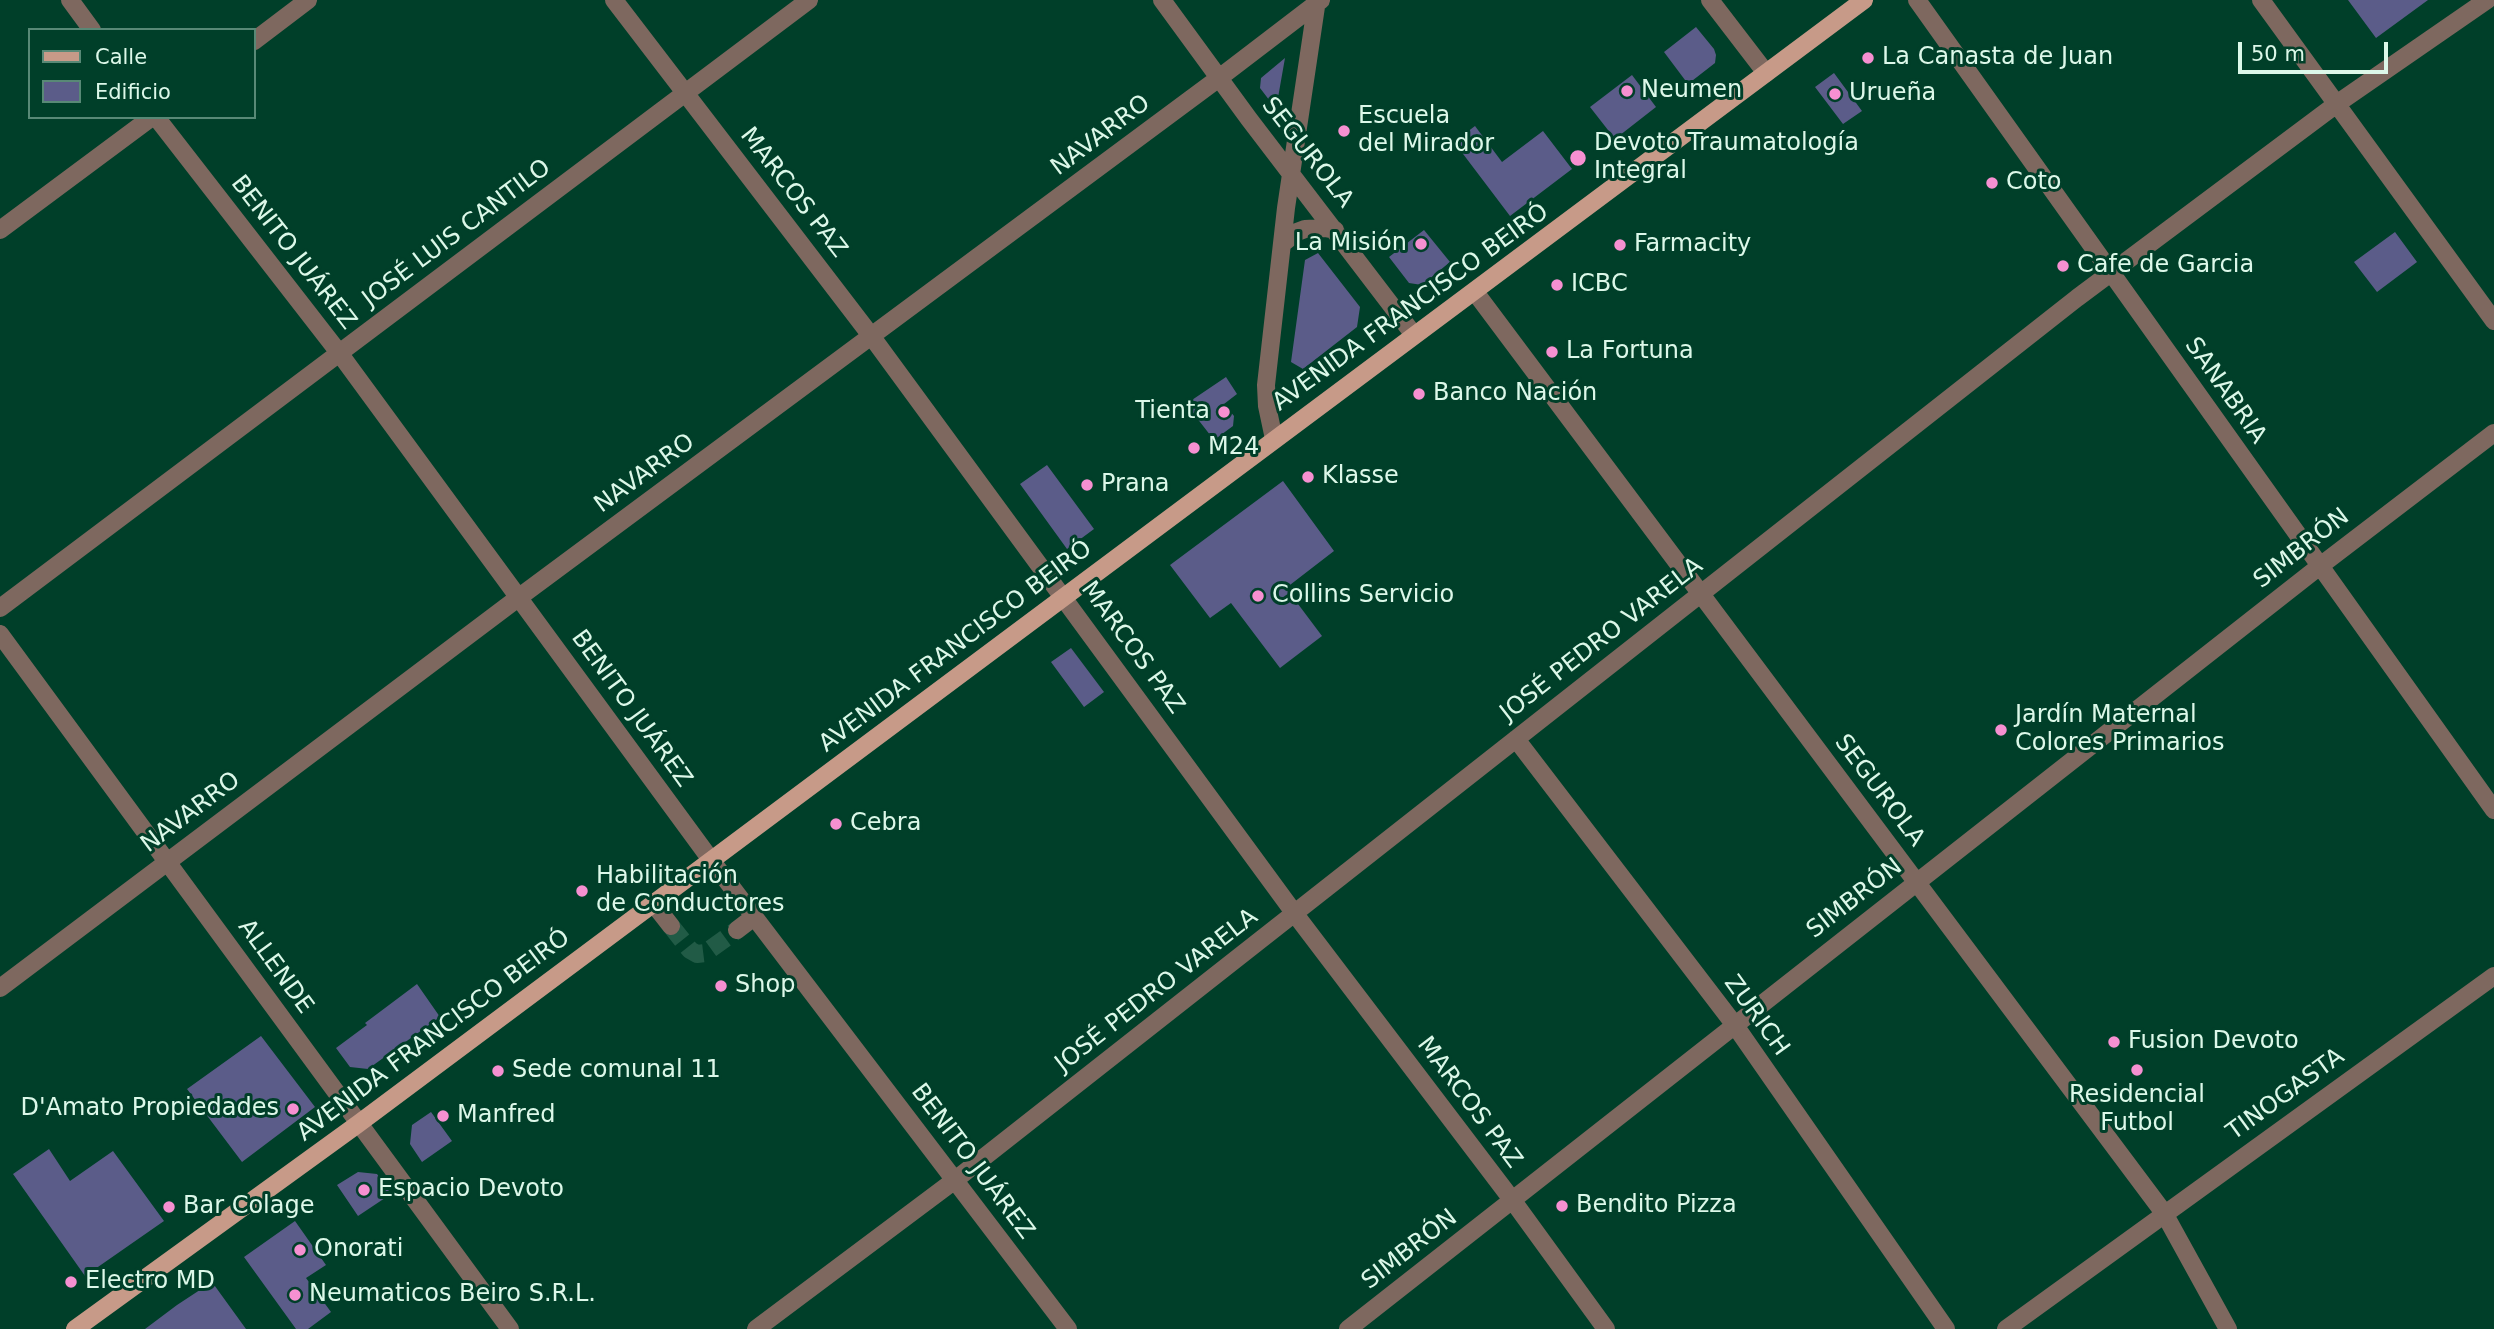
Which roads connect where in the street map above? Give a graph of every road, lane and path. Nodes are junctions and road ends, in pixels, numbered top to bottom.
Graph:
1 (70, 0) edge
2 (309, 0) edge
3 (614, 0) edge
4 (809, 0) edge
5 (1162, 0) edge
6 (1710, 0) edge
7 (1864, 0) edge
8 (1917, 0) edge
9 (2261, 0) edge
10 (2487, 0) edge
11 (1318, 1) edge
12 (91, 28) edge
13 (256, 40) edge
14 (1766, 73) junction
15 (1219, 78) junction
16 (684, 93) junction
17 (2338, 103) junction
18 (151, 119) edge
19 (156, 119) edge
20 (1291, 173) junction
21 (0, 230) edge
22 (1335, 230) junction
23 (1282, 244) junction
24 (2111, 272) junction
25 (1475, 292) junction
26 (2494, 321) edge
27 (1414, 335) junction
28 (872, 337) junction
29 (340, 354) junction
30 (2494, 433) edge
31 (1274, 439) junction
32 (2319, 566) junction
33 (1700, 593) junction
34 (1064, 597) junction
35 (518, 598) junction
36 (0, 608) edge
37 (0, 634) edge
38 (1516, 740) junction
39 (2494, 810) edge
40 (711, 860) junction
41 (168, 861) junction
42 (1917, 882) junction
43 (653, 903) junction
44 (1295, 914) junction
45 (754, 917) junction
46 (671, 926) tunnel mouth
47 (737, 930) tunnel mouth
48 (2494, 976) edge
49 (0, 988) edge
50 (1734, 1024) junction
51 (358, 1124) junction
52 (955, 1180) junction
53 (1513, 1201) junction
54 (2164, 1213) junction
55 (75, 1329) edge
56 (510, 1329) edge
57 (756, 1329) edge
58 (1068, 1329) edge
59 (1348, 1329) edge
60 (1606, 1329) edge
61 (1946, 1329) edge
62 (2006, 1329) edge
63 (2228, 1329) edge

1 - 12 street
2 - 13 street
3 - 16 street, MARCOS PAZ
4 - 16 street, JOSÉ LUIS CANTILO
5 - 15 street, SEGUROLA
6 - 14 street
7 - 14 main road, AVENIDA FRANCISCO BEIRÓ
8 - 24 street, SANABRIA
9 - 17 street
10 - 17 street, JOSÉ PEDRO VARELA
11 - 15 street, NAVARRO
11 - 20 street
14 - 25 main road, AVENIDA FRANCISCO BEIRÓ
15 - 20 street, SEGUROLA
15 - 28 street, NAVARRO
16 - 28 street, MARCOS PAZ
16 - 29 street, JOSÉ LUIS CANTILO
17 - 24 street, JOSÉ PEDRO VARELA
17 - 26 street
18 - 21 street
19 - 29 street, BENITO JUÁREZ
20 - 22 street, SEGUROLA
20 - 23 street
22 - 23 street
22 - 27 street, SEGUROLA
23 - 31 street
24 - 32 street, SANABRIA
24 - 33 street, JOSÉ PEDRO VARELA
25 - 27 main road, AVENIDA FRANCISCO BEIRÓ
25 - 33 street, SEGUROLA
27 - 31 main road, AVENIDA FRANCISCO BEIRÓ
28 - 34 street, MARCOS PAZ
28 - 35 street, NAVARRO
29 - 35 street, BENITO JUÁREZ
29 - 36 street, JOSÉ LUIS CANTILO
30 - 32 street, SIMBRÓN
31 - 34 main road, AVENIDA FRANCISCO BEIRÓ
32 - 39 street, SANABRIA
32 - 42 street, SIMBRÓN
33 - 38 street, JOSÉ PEDRO VARELA
33 - 42 street, SEGUROLA
34 - 40 main road, AVENIDA FRANCISCO BEIRÓ
34 - 44 street, MARCOS PAZ
35 - 40 street, BENITO JUÁREZ
35 - 41 street, NAVARRO
37 - 41 street, ALLENDE
38 - 44 street, JOSÉ PEDRO VARELA
38 - 50 street, ZURICH
40 - 43 main road, AVENIDA FRANCISCO BEIRÓ
40 - 45 street, BENITO JUÁREZ
41 - 49 street, NAVARRO
41 - 51 street, ALLENDE
42 - 50 street, SIMBRÓN
42 - 54 street, SEGUROLA
43 - 46 street
43 - 51 main road, AVENIDA FRANCISCO BEIRÓ
44 - 52 street, JOSÉ PEDRO VARELA
44 - 53 street, MARCOS PAZ
45 - 47 street
45 - 52 street, BENITO JUÁREZ
48 - 54 street, TINOGASTA
50 - 53 street, SIMBRÓN
50 - 61 street, ZURICH
51 - 55 main road, AVENIDA FRANCISCO BEIRÓ
51 - 56 street, ALLENDE
52 - 57 street, JOSÉ PEDRO VARELA
52 - 58 street, BENITO JUÁREZ
53 - 59 street, SIMBRÓN
53 - 60 street, MARCOS PAZ
54 - 62 street, TINOGASTA
54 - 63 street, SEGUROLA

